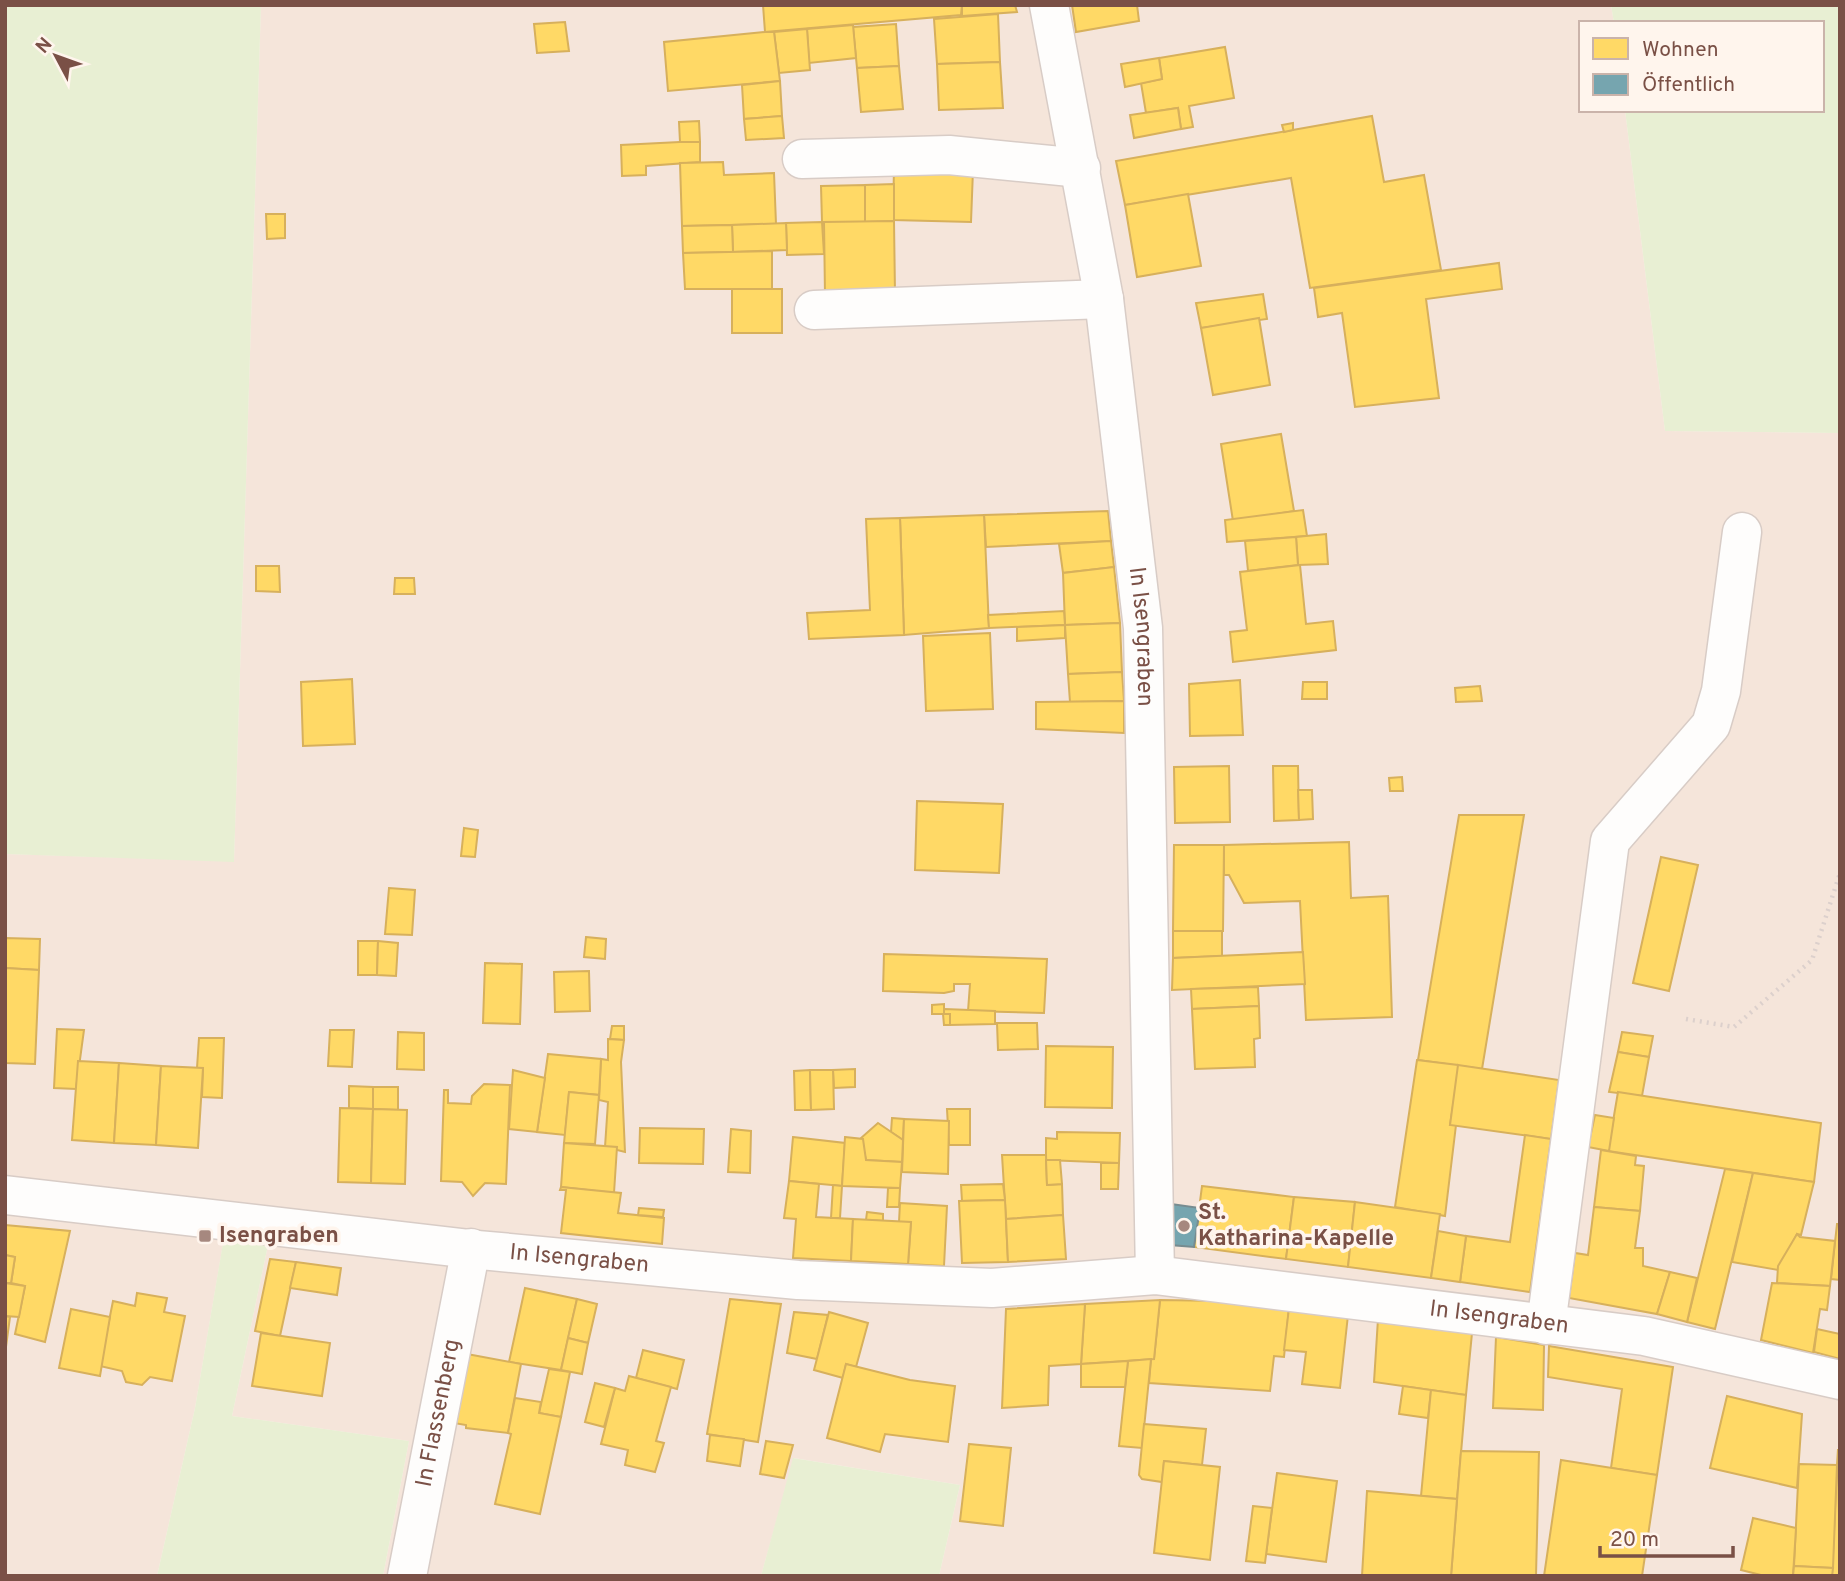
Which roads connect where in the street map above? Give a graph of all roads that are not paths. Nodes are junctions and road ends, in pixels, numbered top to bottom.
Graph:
1 (1049, 5) edge
2 (802, 159) dead end
3 (1080, 168) junction
4 (1104, 299) junction
5 (814, 310) dead end
6 (1742, 532) dead end
7 (5, 1195) edge
8 (471, 1248) junction
9 (1156, 1275) junction
10 (1546, 1325) junction
11 (1840, 1380) edge
12 (407, 1576) edge

1 - 3 street, In Isengraben
2 - 3 street
3 - 4 street, In Isengraben
4 - 5 street
4 - 9 street, In Isengraben
6 - 10 street
7 - 8 street, In Isengraben
8 - 9 street, In Isengraben
8 - 12 street, In Flassenberg
9 - 10 street, In Isengraben
10 - 11 street, In Isengraben

